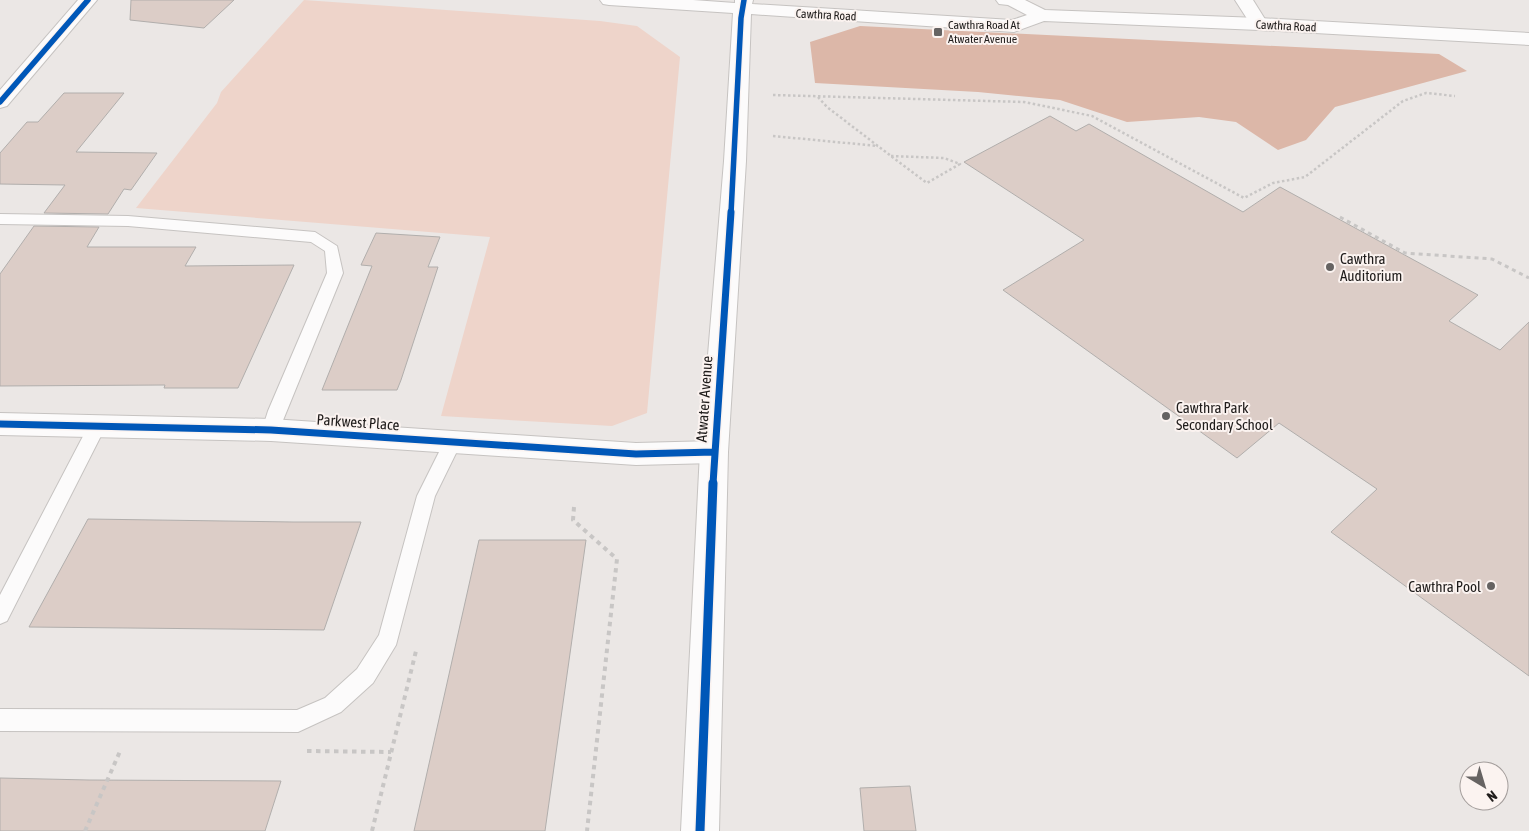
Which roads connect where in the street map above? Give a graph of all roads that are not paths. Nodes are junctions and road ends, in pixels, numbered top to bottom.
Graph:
1 (88, 0) edge
2 (609, 0) edge
3 (1005, 0) edge
4 (1244, 0) edge
5 (743, 4) edge
6 (1042, 15) junction
7 (1259, 24) junction
8 (1529, 39) edge
9 (0, 102) edge
10 (0, 219) edge
11 (0, 424) edge
12 (98, 424) junction
13 (271, 430) junction
14 (452, 442) junction
15 (714, 452) junction
16 (0, 615) edge
17 (0, 720) edge
18 (700, 831) edge

1 - 9 street
2 - 5 street, Cawthra Road
3 - 6 street, Cawthra Road
4 - 7 street
5 - 6 street, Cawthra Road
5 - 15 street, Atwater Avenue
6 - 7 street, Cawthra Road
7 - 8 street, Cawthra Road
10 - 13 lane
11 - 12 street, Parkwest Place
12 - 13 street, Parkwest Place
12 - 16 lane
13 - 14 street, Parkwest Place
14 - 15 street, Parkwest Place
14 - 17 lane
15 - 18 street, Atwater Avenue

